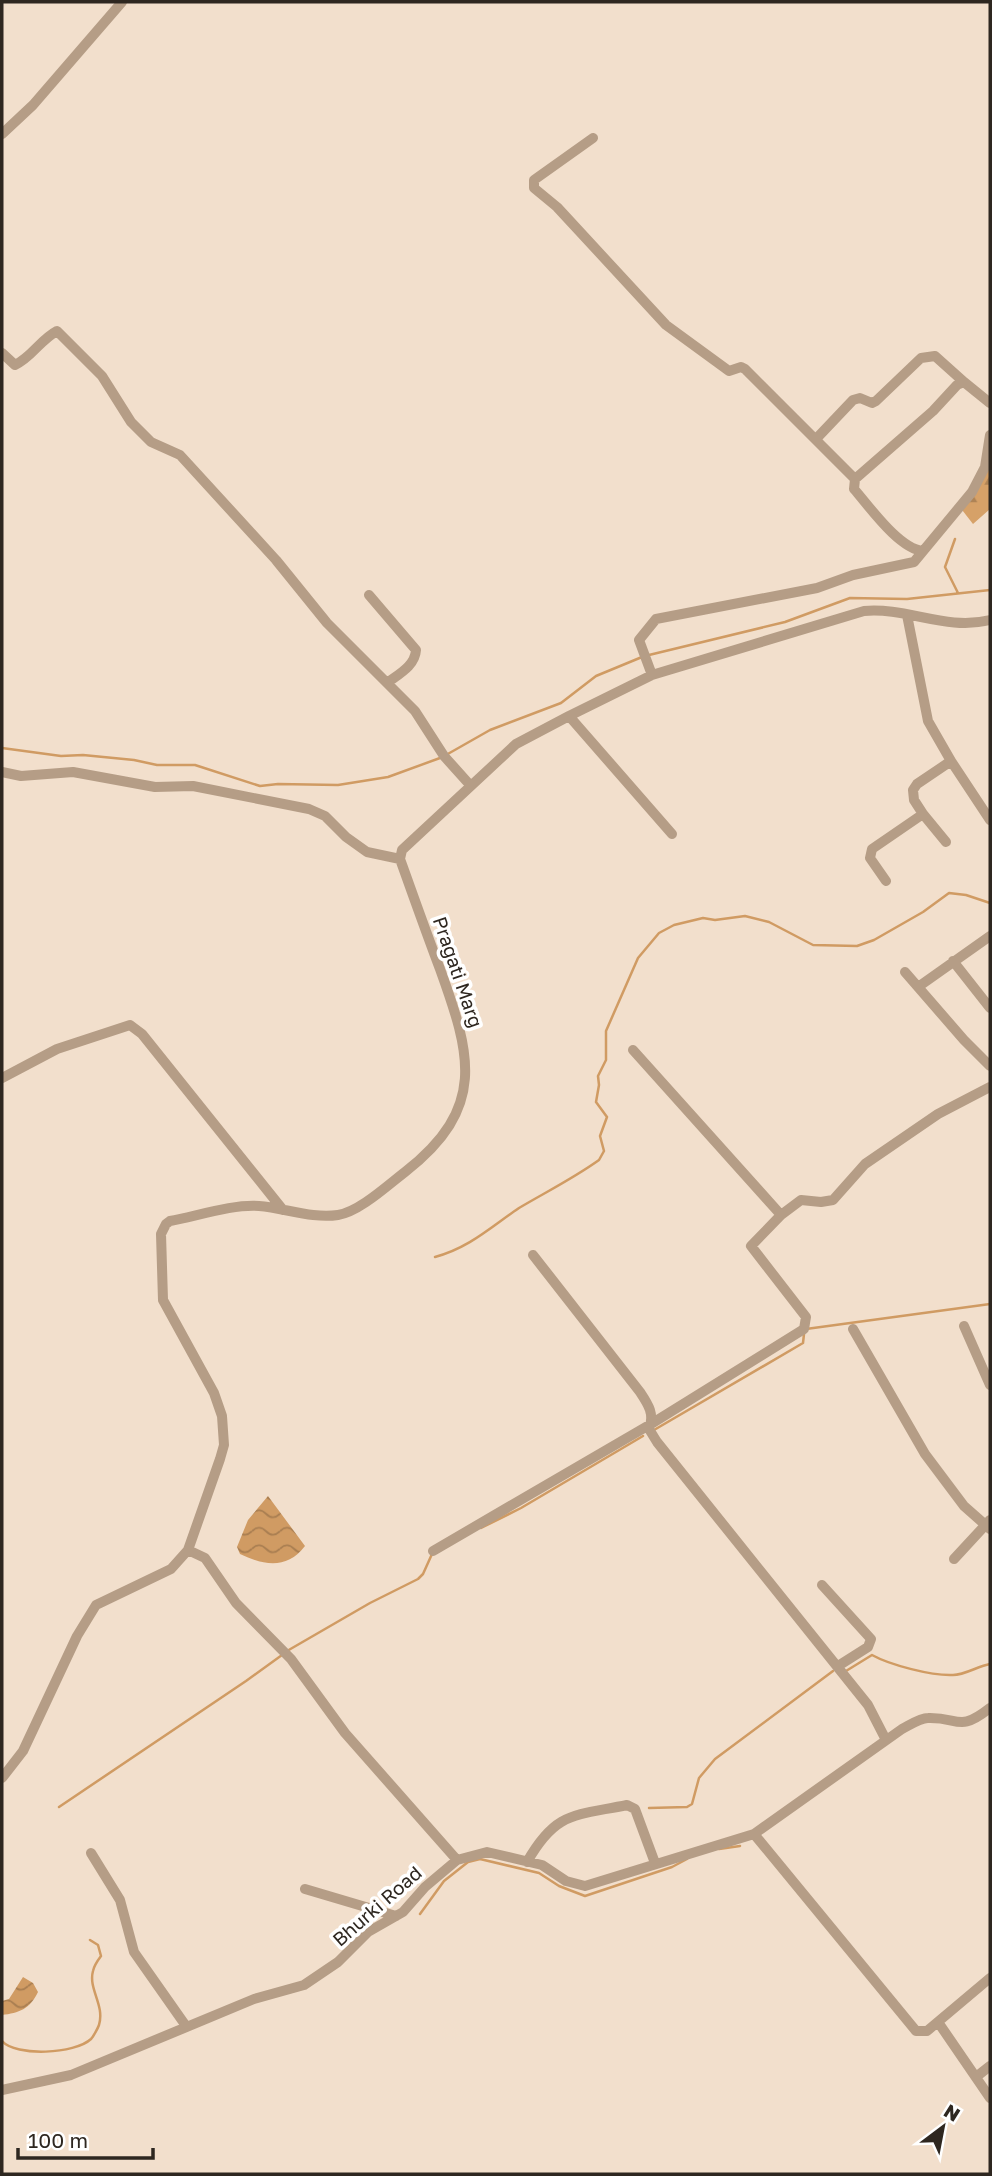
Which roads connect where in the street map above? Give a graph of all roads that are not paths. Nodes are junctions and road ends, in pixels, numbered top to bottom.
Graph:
1 (122, 2) edge
2 (2, 134) edge
3 (593, 138) dead end
4 (2, 353) edge
5 (964, 382) junction
6 (990, 402) edge
7 (990, 435) edge
8 (817, 439) junction
9 (855, 479) junction
10 (923, 551) junction
11 (369, 596) dead end
12 (907, 615) junction
13 (990, 620) edge
14 (652, 675) junction
15 (387, 683) junction
16 (569, 716) junction
17 (951, 761) junction
18 (2, 772) edge
19 (470, 785) junction
20 (923, 814) junction
21 (990, 820) edge
22 (672, 834) dead end
23 (946, 842) dead end
24 (400, 859) junction
25 (886, 881) dead end
26 (990, 936) edge
27 (953, 961) junction
28 (905, 972) dead end
29 (918, 987) junction
30 (990, 1008) edge
31 (633, 1050) dead end
32 (990, 1066) edge
33 (2, 1078) edge
34 (990, 1087) edge
35 (283, 1210) junction
36 (781, 1215) junction
37 (534, 1255) dead end
38 (964, 1326) dead end
39 (853, 1329) dead end
40 (990, 1385) edge
41 (651, 1424) junction
42 (989, 1525) edge
43 (188, 1550) junction
44 (433, 1550) dead end
45 (954, 1559) dead end
46 (822, 1585) dead end
47 (838, 1666) junction
48 (990, 1708) edge
49 (887, 1740) junction
50 (2, 1778) edge
51 (754, 1834) junction
52 (91, 1853) dead end
53 (457, 1860) junction
54 (527, 1862) junction
55 (655, 1863) junction
56 (304, 1889) dead end
57 (396, 1916) junction
58 (990, 1978) edge
59 (938, 2022) junction
60 (186, 2026) junction
61 (990, 2066) edge
62 (976, 2077) junction
63 (2, 2090) edge
64 (990, 2098) edge

1 - 2 street
3 - 8 street
4 - 15 street
5 - 6 street
5 - 8 street
5 - 9 street
7 - 10 street
8 - 9 street
9 - 10 street
10 - 14 street
11 - 15 street
12 - 13 street
12 - 14 street
12 - 17 street
14 - 16 street
15 - 19 street
16 - 19 street
16 - 22 street
17 - 20 street
17 - 21 street
18 - 24 street
19 - 24 street
20 - 23 street
20 - 25 street
24 - 35 street, Pragati Marg
26 - 27 street
27 - 29 street
27 - 30 street
28 - 29 street
29 - 32 street
31 - 36 street
33 - 35 street
34 - 36 street
35 - 43 street, Pragati Marg
36 - 41 street
37 - 41 street
38 - 40 street
39 - 42 street
41 - 44 street
41 - 47 street
42 - 45 street
43 - 50 street, Pragati Marg
43 - 53 street
46 - 47 street
47 - 49 street
48 - 49 street
49 - 51 street
51 - 55 street
51 - 59 street
52 - 60 street
53 - 54 street
53 - 57 street, Bhurki Road
54 - 55 street
54 - 55 street
56 - 57 street
57 - 60 street, Bhurki Road
58 - 59 street
59 - 62 street
60 - 63 street, Bhurki Road
61 - 62 street
62 - 64 street

